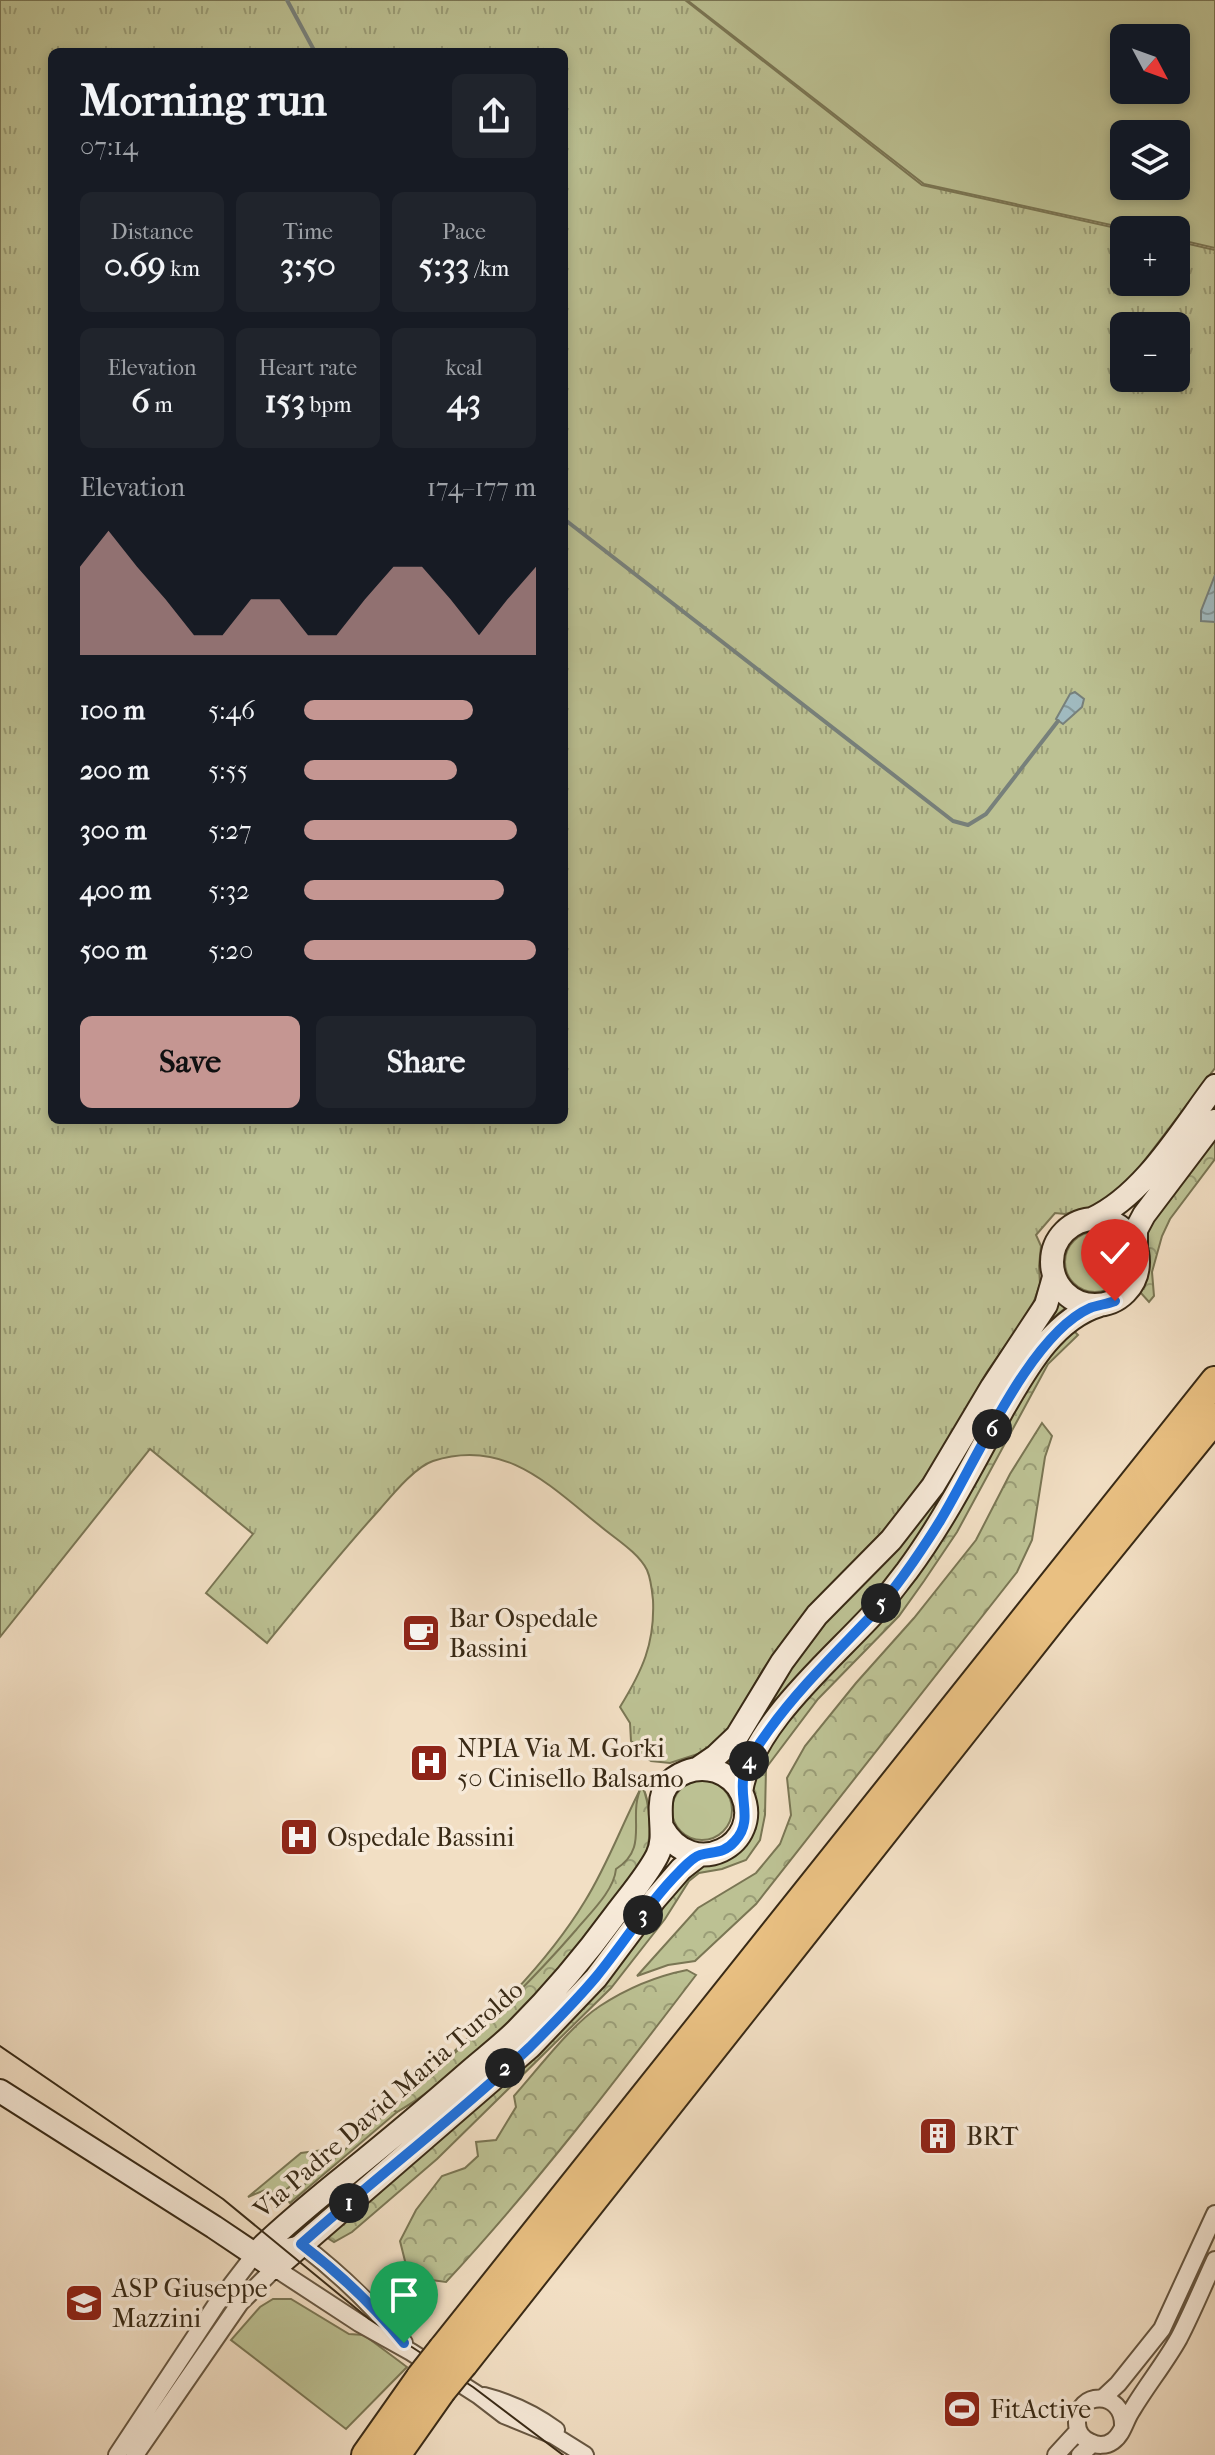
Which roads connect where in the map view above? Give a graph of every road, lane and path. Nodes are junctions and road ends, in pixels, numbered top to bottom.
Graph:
1 (1215, 1086) edge
2 (1215, 1121) edge
3 (1092, 1219) junction
4 (1136, 1250) junction
5 (1054, 1277) junction
6 (1100, 1305) junction
7 (1215, 1381) edge
8 (1215, 1418) edge
9 (697, 1769) junction
10 (741, 1792) junction
11 (662, 1827) junction
12 (699, 1855) junction
13 (0, 2091) edge
14 (1215, 2214) edge
15 (301, 2244) junction
16 (255, 2254) junction
17 (1215, 2260) edge
18 (275, 2268) junction
19 (453, 2356) junction
20 (425, 2373) junction
21 (1103, 2398) junction
22 (1123, 2426) junction
23 (1078, 2431) junction
24 (1116, 2448) edge
25 (1086, 2449) edge
26 (117, 2455) edge
27 (135, 2455) edge
28 (366, 2455) edge
29 (396, 2455) edge
30 (586, 2455) edge
31 (1056, 2455) edge

1 - 3 street
2 - 4 street
3 - 4 street
3 - 5 street
4 - 6 street
5 - 6 street
5 - 9 street
6 - 10 street
7 - 19 highway
8 - 19 highway
9 - 10 street
9 - 11 street
10 - 12 street
11 - 12 street
11 - 16 street, Via Padre David Maria Turoldo
12 - 15 street, Via Padre David Maria Turoldo
13 - 16 street
14 - 21 street
15 - 16 street
15 - 18 street, Via Padre David Maria Turoldo
15 - 20 street
16 - 18 street
16 - 26 street
17 - 22 street
18 - 20 street
18 - 27 street
19 - 20 highway, bridge
20 - 28 highway
20 - 29 highway
20 - 30 street
21 - 22 street
21 - 23 street
22 - 24 street
23 - 25 street
23 - 31 street
24 - 25 street

